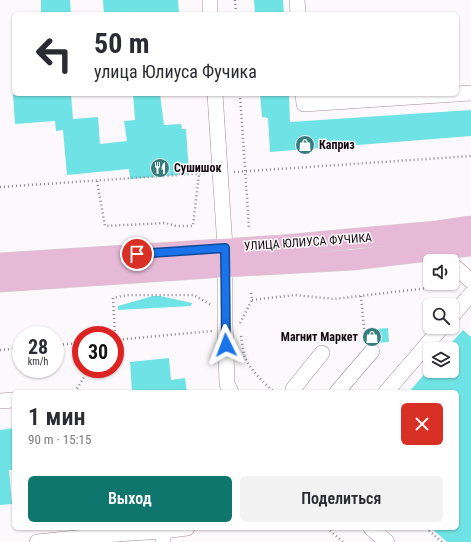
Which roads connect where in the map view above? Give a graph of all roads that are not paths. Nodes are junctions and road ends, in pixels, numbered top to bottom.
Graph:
1 (210, 0) edge
2 (297, 0) edge
3 (210, 12) edge
4 (298, 12) edge
5 (471, 93) edge
6 (459, 94) edge
7 (215, 96) edge
8 (303, 96) edge
9 (426, 96) edge
10 (471, 226) edge
11 (471, 246) edge
12 (225, 248) junction
13 (456, 254) edge
14 (423, 259) edge
15 (0, 263) edge
16 (225, 267) junction
17 (459, 270) edge
18 (471, 281) edge
19 (0, 282) edge
20 (471, 294) edge
21 (459, 308) edge
22 (436, 334) edge
23 (368, 347) road end
24 (322, 354) dead end
25 (293, 389) dead end
26 (230, 390) edge
27 (338, 390) edge
28 (388, 390) edge
29 (12, 400) edge
30 (0, 401) edge
31 (181, 530) edge
32 (373, 530) edge
33 (116, 531) edge
34 (163, 536) edge
35 (37, 542) edge
36 (387, 542) edge

1 - 3 street
2 - 4 street
5 - 6 street
7 - 12 street
8 - 9 street
10 - 12 main road, УЛИЦА ЮЛИУСА ФУЧИКА
11 - 13 main road, УЛИЦА ЮЛИУСА ФУЧИКА
12 - 15 main road, УЛИЦА ЮЛИУСА ФУЧИКА
12 - 16 main road
14 - 16 main road, УЛИЦА ЮЛИУСА ФУЧИКА
16 - 19 main road, УЛИЦА ЮЛИУСА ФУЧИКА
16 - 26 street
17 - 18 street
20 - 21 street
22 - 28 street
23 - 27 street
24 - 25 street
29 - 30 street
31 - 34 street
32 - 36 street
33 - 34 street
33 - 35 street

